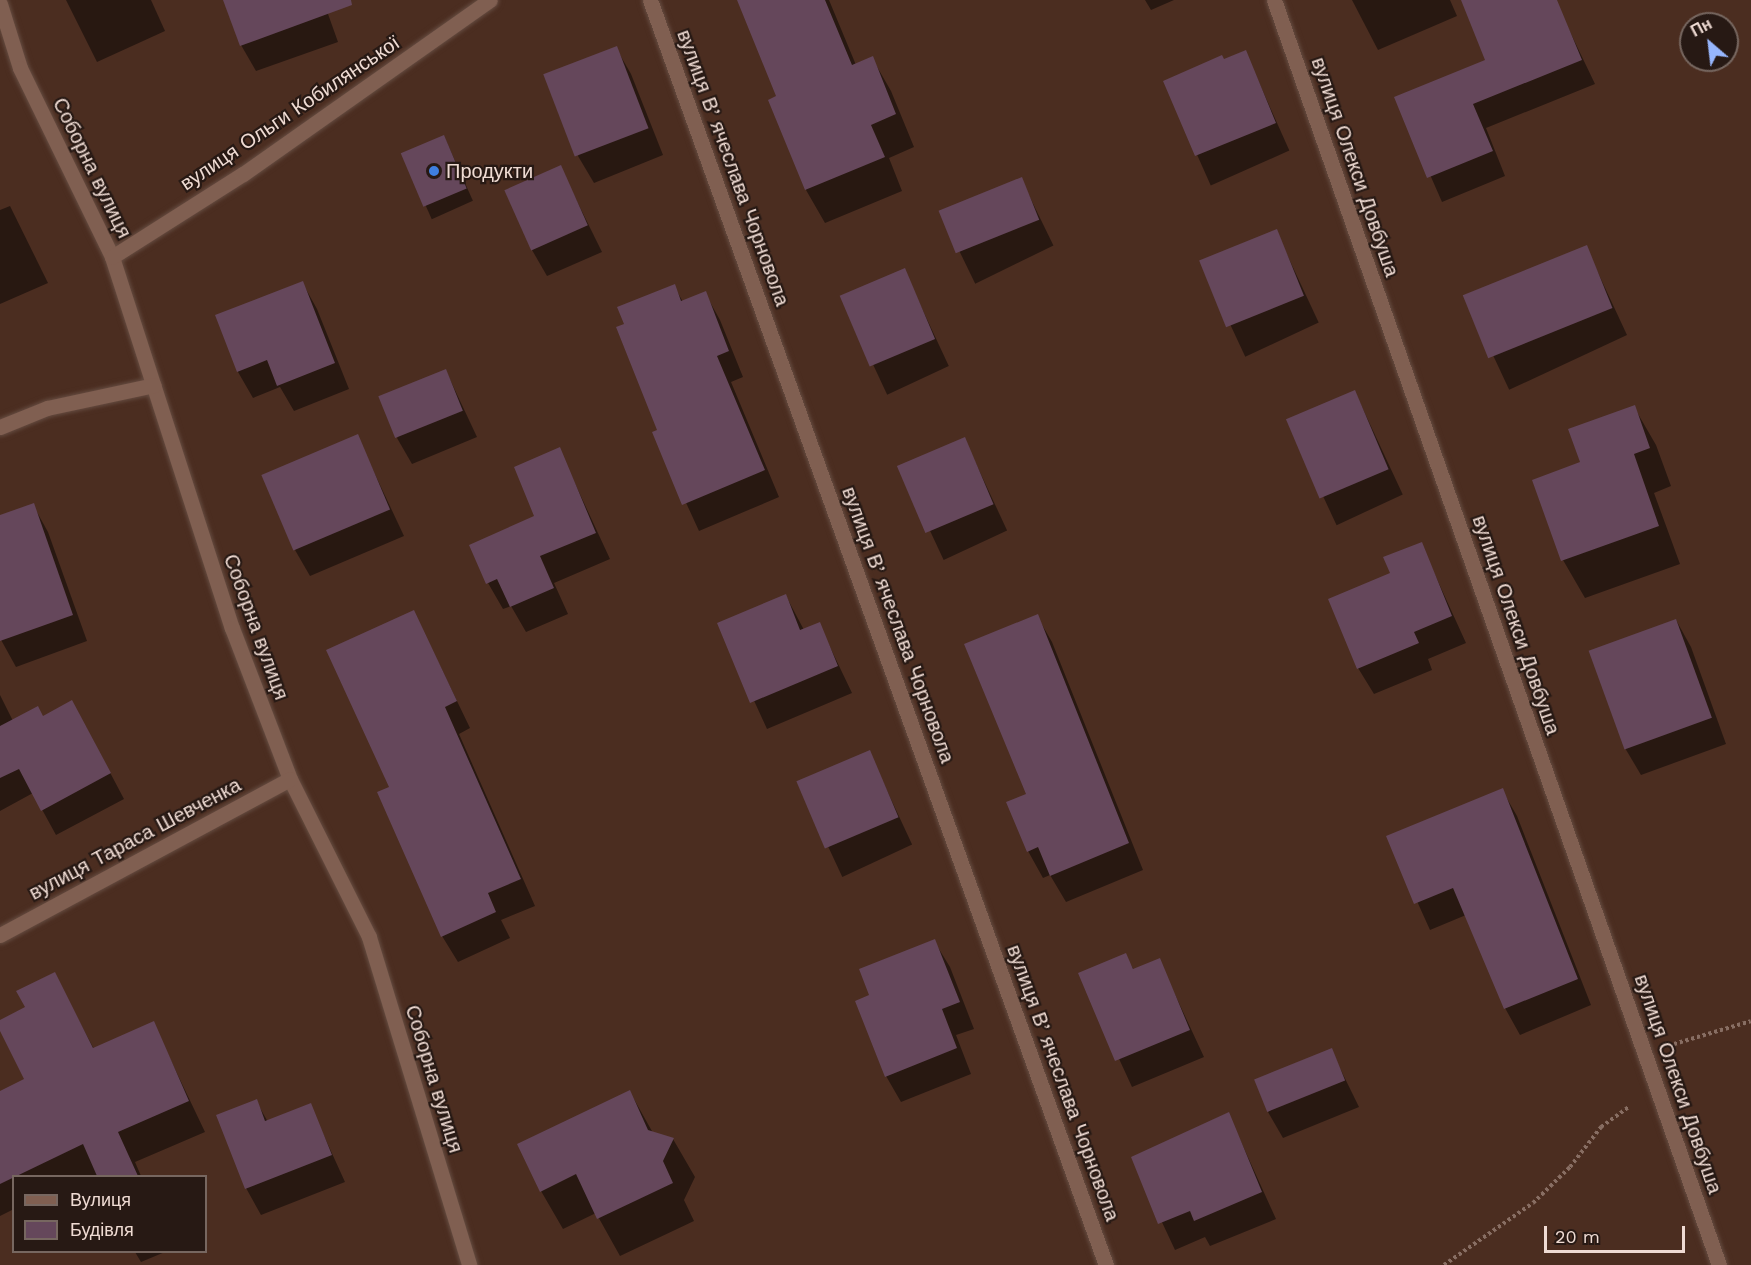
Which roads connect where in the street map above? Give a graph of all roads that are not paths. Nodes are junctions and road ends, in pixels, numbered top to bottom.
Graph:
1 (490, 0) edge
2 (650, 0) edge
3 (1274, 0) edge
4 (0, 4) edge
5 (112, 257) junction
6 (154, 386) junction
7 (0, 427) edge
8 (290, 779) junction
9 (0, 935) edge
10 (469, 1265) edge
11 (1106, 1265) edge
12 (1719, 1265) edge

1 - 5 street, вулиця Ольги Кобилянської
2 - 11 street, вулиця Вʼячеслава Чорновола
3 - 12 street, вулиця Олекси Довбуша
4 - 5 street, Соборна вулиця
5 - 6 street, Соборна вулиця
6 - 7 street
6 - 8 street, Соборна вулиця
8 - 9 street, вулиця Тараса Шевченка
8 - 10 street, Соборна вулиця

